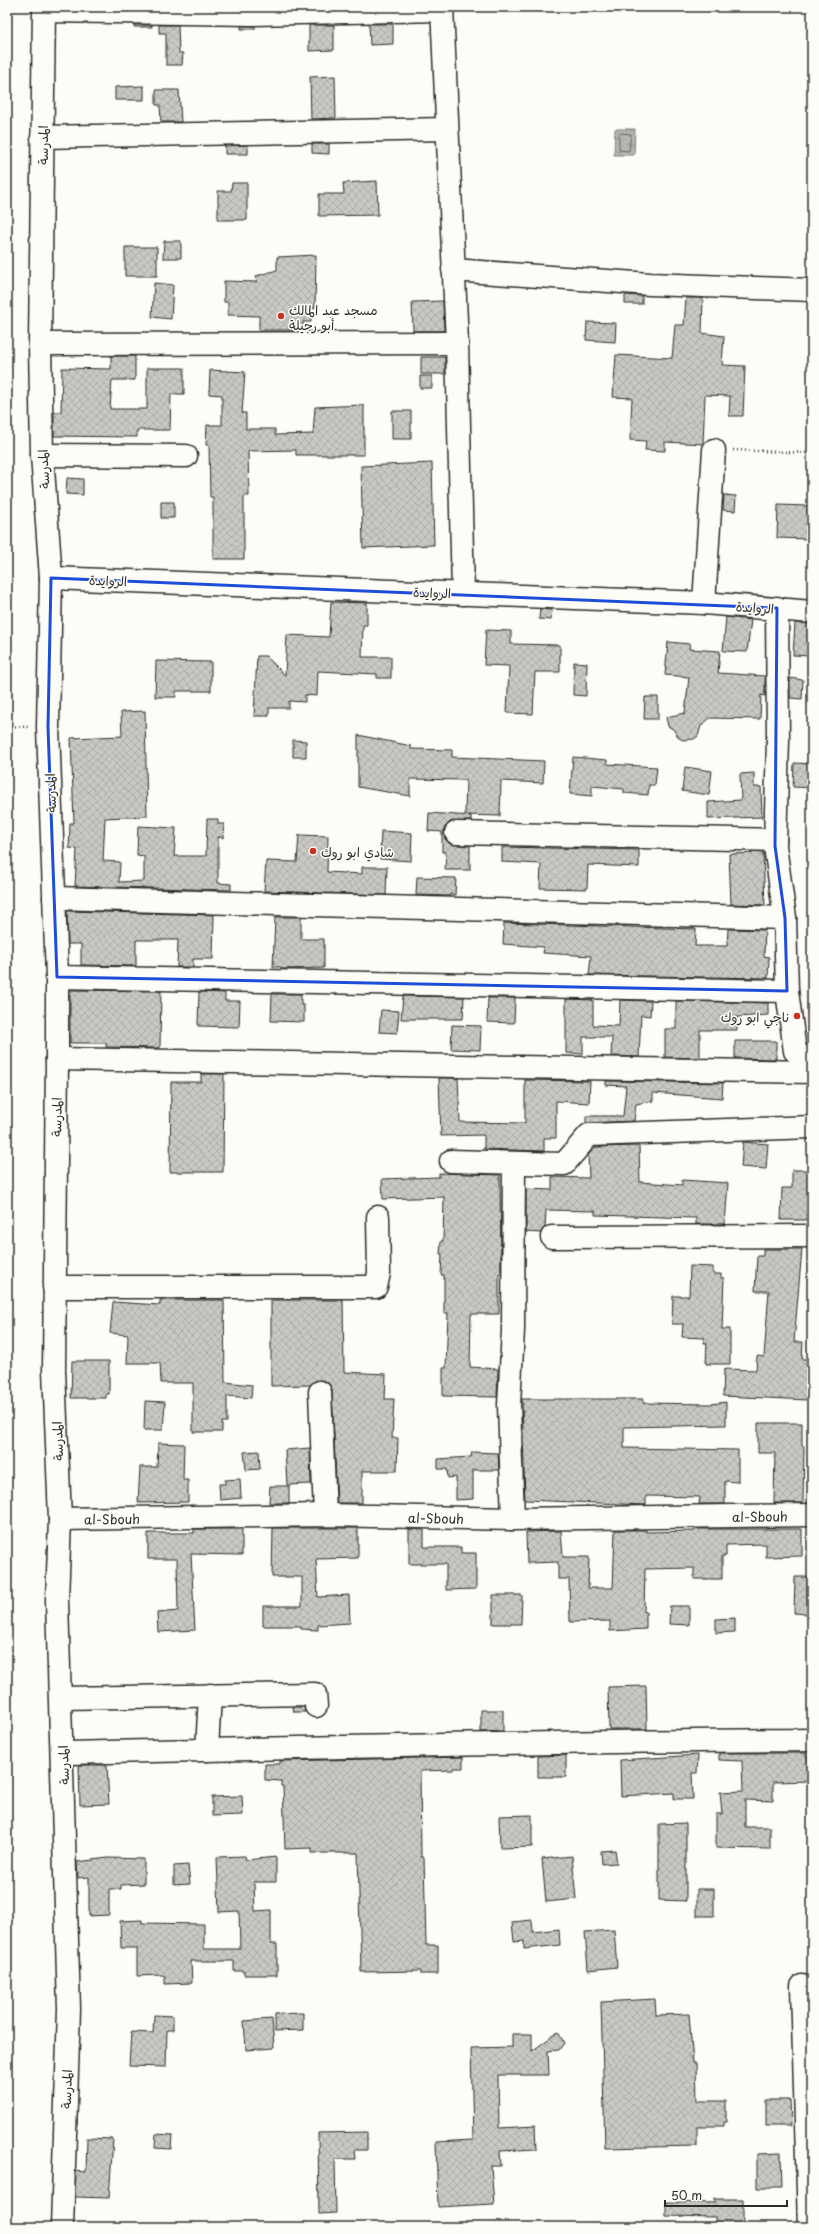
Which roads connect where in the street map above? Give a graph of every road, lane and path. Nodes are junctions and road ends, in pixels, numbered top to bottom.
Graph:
1 (442, 8) edge
2 (44, 9) edge
3 (446, 129) junction
4 (42, 137) junction
5 (453, 270) junction
6 (812, 290) edge
7 (457, 343) junction
8 (40, 344) junction
9 (714, 450) joint
10 (812, 454) edge
11 (42, 455) junction
12 (186, 456) dead end
13 (51, 578) junction
14 (463, 594) junction
15 (704, 603) junction
16 (777, 608) junction
17 (812, 612) edge
18 (7, 726) edge
19 (48, 727) junction
20 (456, 833) dead end
21 (775, 840) junction
22 (54, 898) junction
23 (785, 918) junction
24 (57, 977) junction
25 (787, 991) junction
26 (57, 1059) junction
27 (812, 1064) edge
28 (812, 1072) edge
29 (812, 1127) edge
30 (451, 1161) dead end
31 (514, 1163) junction
32 (378, 1217) dead end
33 (812, 1236) edge
34 (552, 1237) dead end
35 (54, 1287) junction
36 (320, 1392) dead end
37 (325, 1515) junction
38 (812, 1515) edge
39 (60, 1519) junction
40 (513, 1519) junction
41 (210, 1695) junction
42 (61, 1698) junction
43 (316, 1706) dead end
44 (812, 1740) edge
45 (207, 1750) junction
46 (63, 1753) junction
47 (802, 1986) dead end
48 (810, 2214) edge
49 (62, 2227) edge

1 - 2 street
1 - 3 street
2 - 4 street, المدرسة
3 - 4 street
3 - 5 street
4 - 8 street, المدرسة
5 - 6 street
5 - 7 street
7 - 8 street
7 - 14 street
8 - 11 street, المدرسة
9 - 10 path
9 - 15 street
11 - 12 street
11 - 13 street, المدرسة
13 - 14 street, الروايدة
13 - 19 street, المدرسة
14 - 15 street, الروايدة
15 - 16 street, الروايدة
16 - 17 street, الروايدة
16 - 21 street
18 - 19 path
19 - 22 street, المدرسة
20 - 21 street
21 - 23 street
22 - 23 street
22 - 24 street, المدرسة
23 - 25 street
24 - 25 street
24 - 26 street, المدرسة
25 - 27 street
26 - 28 street
26 - 35 street, المدرسة
29 - 31 street
30 - 31 street
31 - 40 street
32 - 35 street
33 - 34 street
35 - 39 street, المدرسة
36 - 37 street
37 - 39 street, al-Sbouh
37 - 40 street, al-Sbouh
38 - 40 street, al-Sbouh
39 - 42 street, المدرسة
41 - 42 street
41 - 43 street
41 - 45 street
42 - 46 street, المدرسة
44 - 45 street
45 - 46 street
46 - 49 street, المدرسة
47 - 48 street

